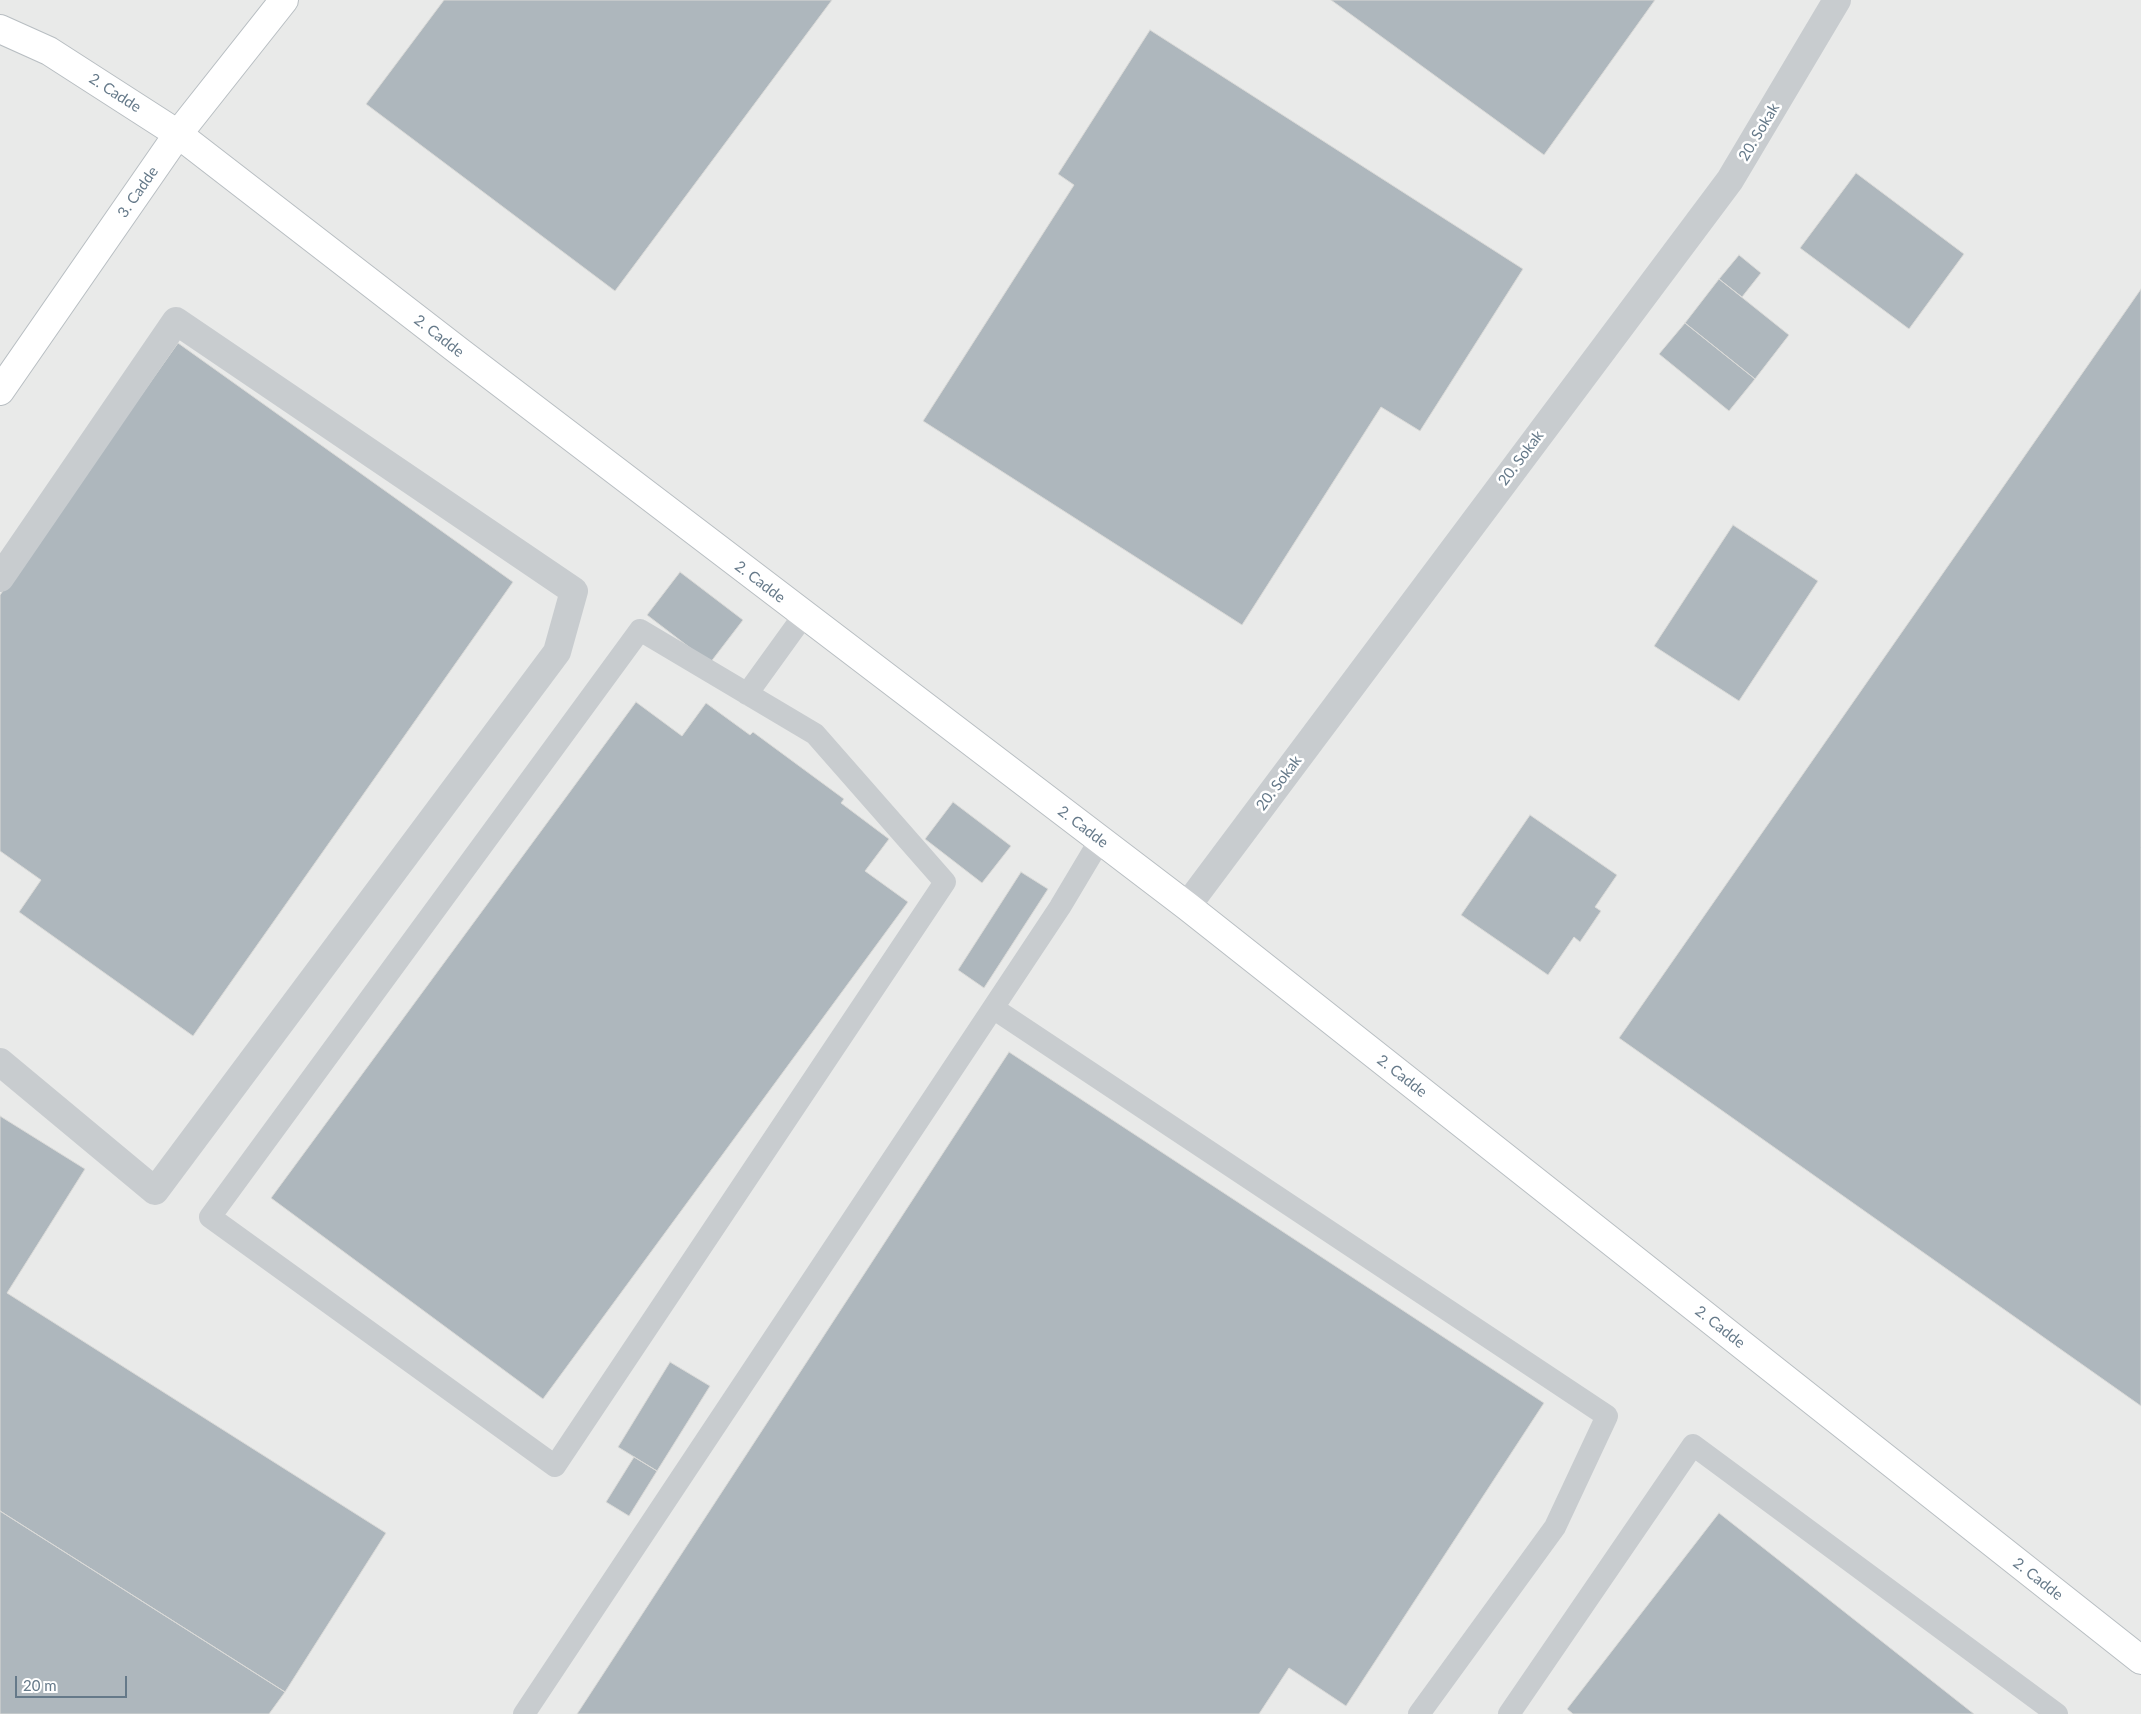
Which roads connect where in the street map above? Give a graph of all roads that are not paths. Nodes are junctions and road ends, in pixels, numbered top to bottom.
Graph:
1 (284, 0) edge
2 (1837, 0) edge
3 (0, 29) edge
4 (178, 134) junction
5 (0, 391) edge
6 (0, 578) edge
7 (804, 615) junction
8 (747, 694) junction
9 (1100, 840) junction
10 (1187, 906) junction
11 (993, 1008) junction
12 (0, 1062) edge
13 (2141, 1660) edge
14 (2043, 1710) edge
15 (524, 1714) edge
16 (1419, 1714) edge
17 (1509, 1714) edge

1 - 4 street, 3. Cadde
2 - 10 street, 20. Sokak
3 - 4 street, 2. Cadde
4 - 5 street, 3. Cadde
4 - 7 street, 2. Cadde
6 - 12 street
7 - 8 lane
7 - 9 street, 2. Cadde
8 - 8 lane
9 - 10 street, 2. Cadde
9 - 11 lane
10 - 13 street, 2. Cadde
11 - 15 lane
11 - 16 lane
14 - 17 lane

